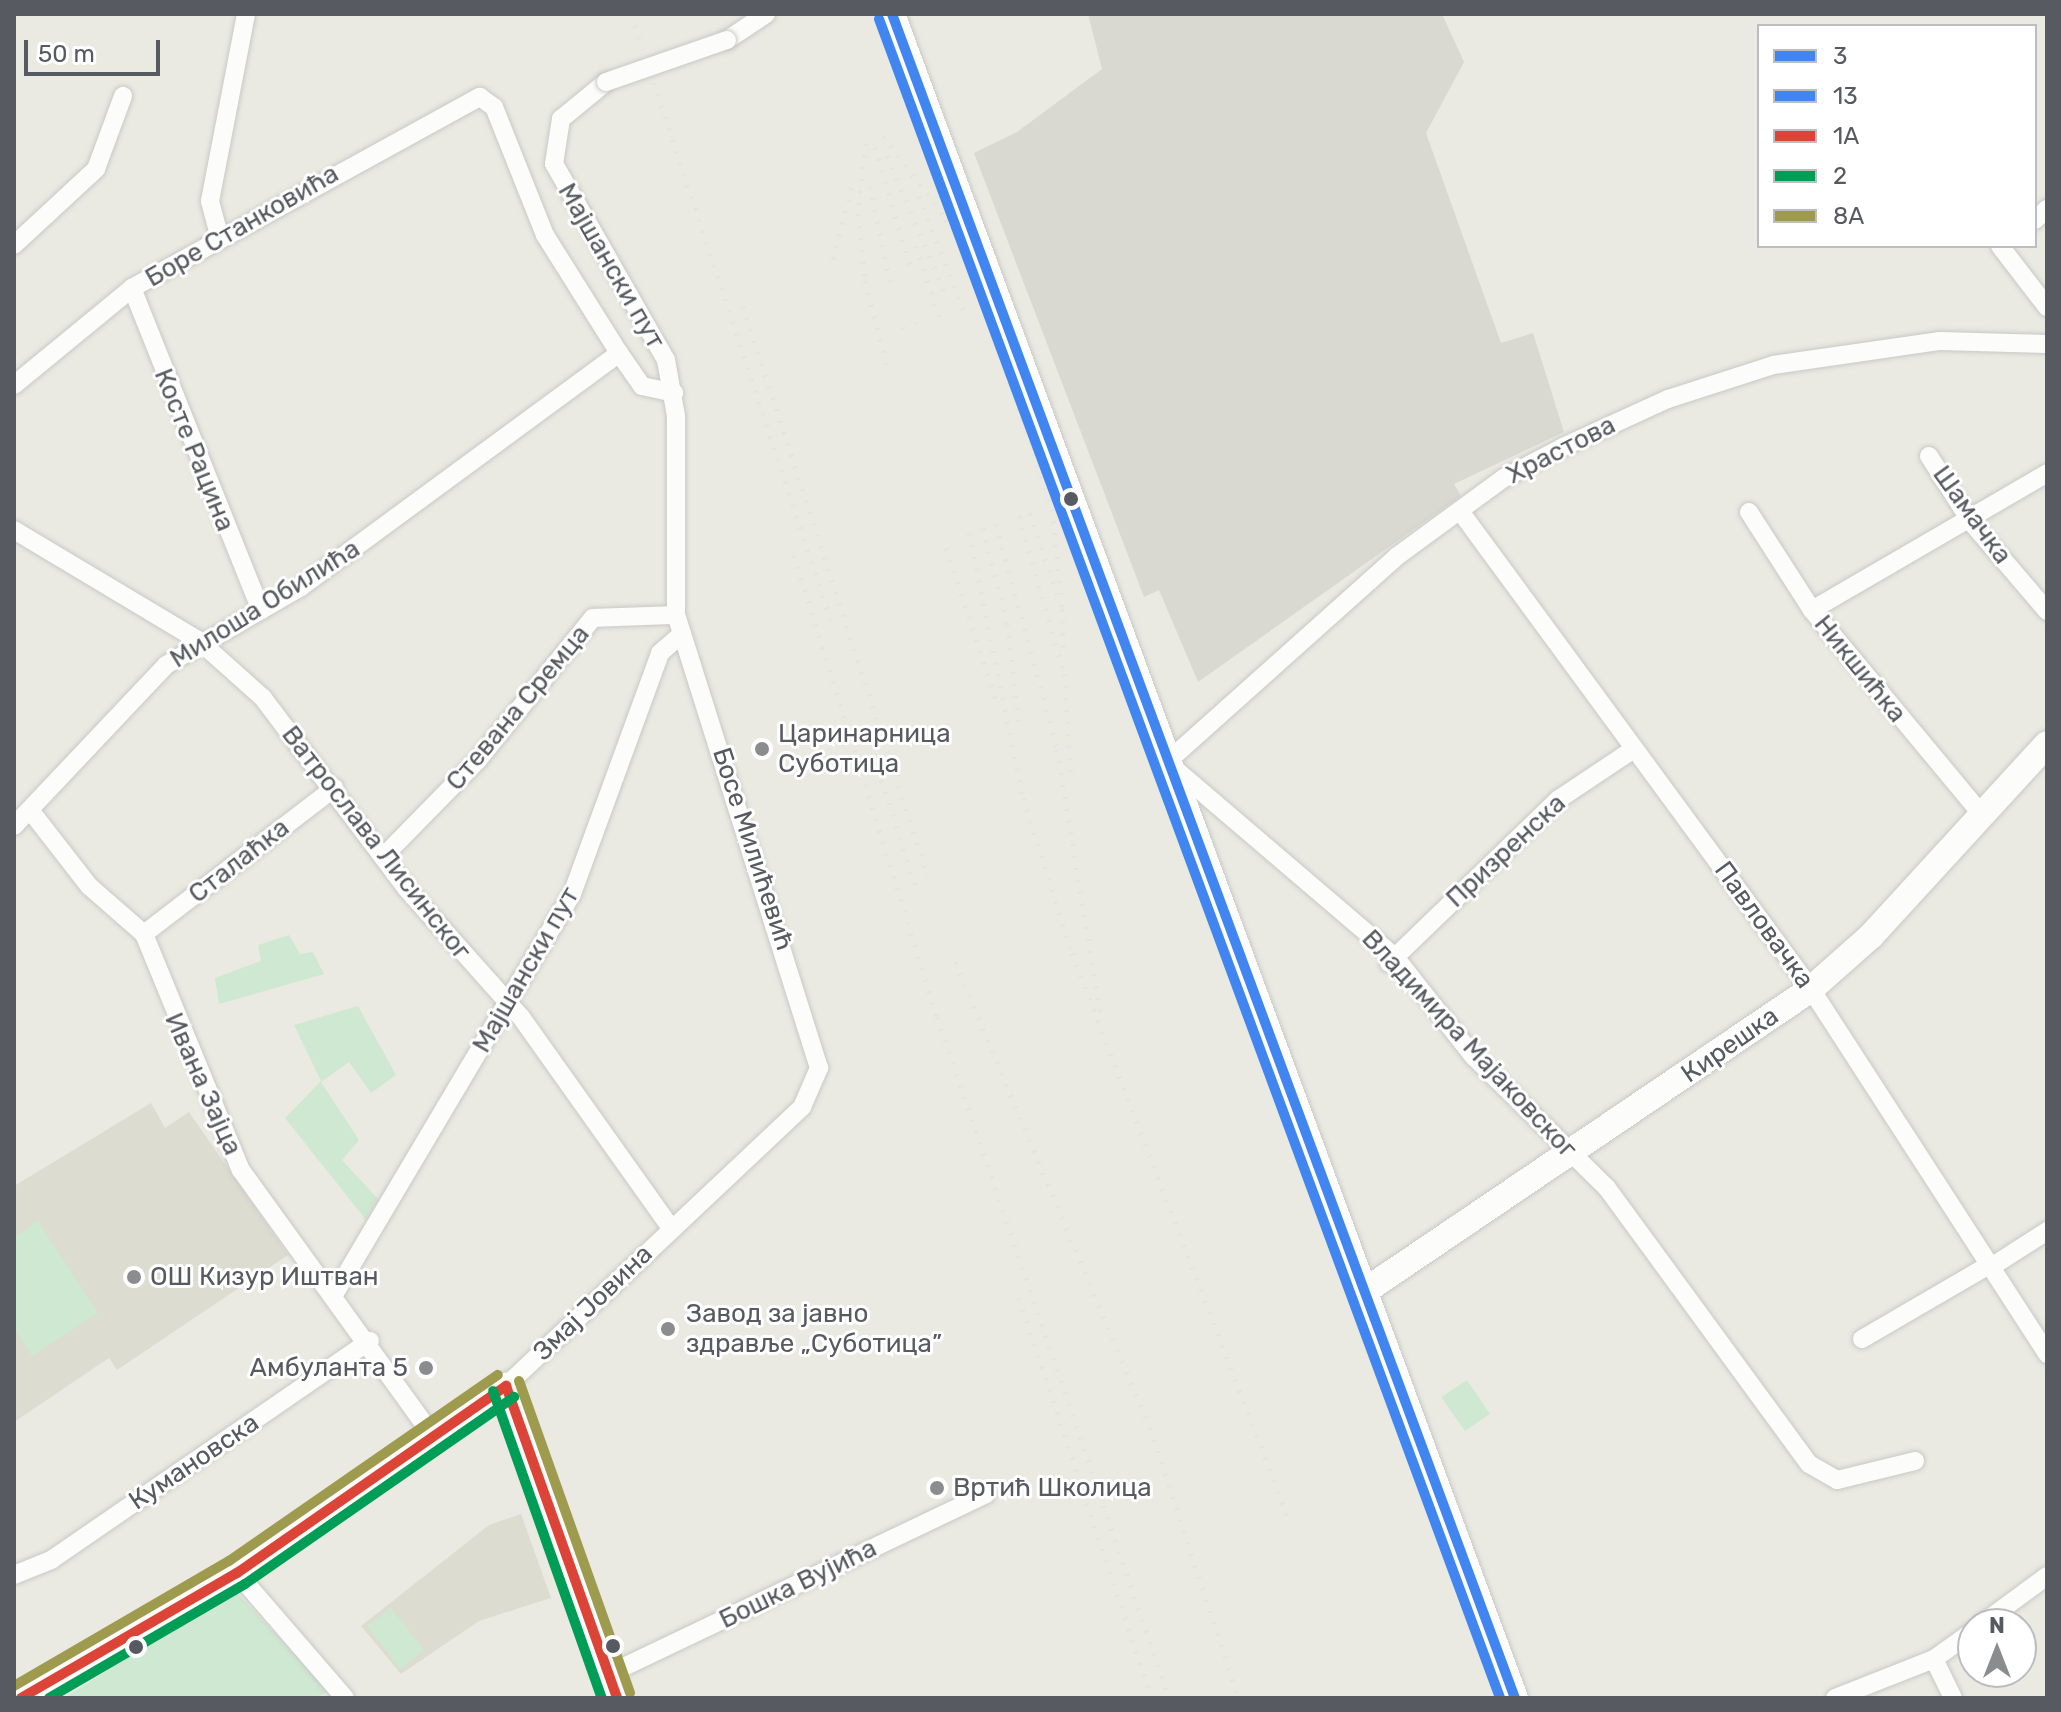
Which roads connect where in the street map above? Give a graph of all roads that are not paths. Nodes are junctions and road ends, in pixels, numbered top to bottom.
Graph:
1 (246, 14) edge
2 (766, 14) edge
3 (892, 14) edge
4 (123, 96) dead end
5 (219, 235) junction
6 (14, 245) edge
7 (2004, 248) edge
8 (132, 288) junction
9 (2047, 307) edge
10 (2047, 344) edge
11 (619, 353) junction
12 (14, 385) edge
13 (674, 393) junction
14 (1929, 456) dead end
15 (2047, 473) edge
16 (1460, 511) junction
17 (1749, 512) dead end
18 (1971, 522) junction
19 (14, 530) edge
20 (261, 610) junction
21 (1812, 610) junction
22 (2047, 611) edge
23 (676, 615) junction
24 (682, 634) junction
25 (198, 640) junction
26 (2047, 744) edge
27 (1634, 749) junction
28 (1167, 762) junction
29 (334, 788) junction
30 (30, 810) junction
31 (1984, 817) junction
32 (14, 826) edge
33 (383, 857) junction
34 (144, 934) junction
35 (1391, 961) junction
36 (1811, 989) junction
37 (508, 1008) junction
38 (817, 1084) joint
39 (1568, 1152) junction
40 (671, 1228) junction
41 (2047, 1231) edge
42 (1990, 1266) junction
43 (1365, 1291) junction
44 (335, 1293) junction
45 (1862, 1339) dead end
46 (370, 1341) junction
47 (2047, 1354) edge
48 (506, 1386) junction
49 (436, 1440) junction
50 (1915, 1461) dead end
51 (986, 1494) dead end
52 (237, 1573) junction
53 (14, 1575) edge
54 (2047, 1576) edge
55 (2004, 1608) edge
56 (1957, 1642) edge
57 (1934, 1659) junction
58 (613, 1686) edge
59 (21, 1698) edge
60 (345, 1698) edge
61 (1515, 1698) edge
62 (1835, 1698) edge
63 (1953, 1698) edge

1 - 5 street
2 - 13 street, Мајшански пут, bridge
3 - 28 street
4 - 6 street
5 - 8 street, Боре Станковића
5 - 11 street, Боре Станковића
7 - 9 street
8 - 12 street, Боре Станковића
8 - 20 street, Косте Рацина
10 - 16 street, Храстова
11 - 13 street
11 - 20 street, Милоша Обилића
13 - 23 street, Мајшански пут
14 - 18 street, Шамачка
15 - 18 street
16 - 27 street, Павловачка
16 - 28 street, Храстова
17 - 21 street, Никшићка
18 - 21 street
18 - 22 street, Шамачка
19 - 25 street, Ватрослава Лисинског
20 - 25 street, Милоша Обилића
21 - 31 street, Никшићка
23 - 24 street, Босе Милићевић
23 - 33 street, Стевана Сремца
24 - 37 street, Мајшански пут
24 - 38 street, Босе Милићевић
25 - 29 street, Ватрослава Лисинског
25 - 30 street, Милоша Обилића
26 - 31 street, Кирешка
27 - 35 street, Призренска
27 - 36 street, Павловачка
28 - 35 street, Владимира Мајаковског
28 - 43 street
29 - 33 street, Ватрослава Лисинског
29 - 34 street, Сталаћка
30 - 32 street, Милоша Обилића
30 - 34 street, Ивана Зајца
31 - 36 street, Кирешка
33 - 37 street, Ватрослава Лисинског
34 - 44 street, Ивана Зајца
35 - 39 street, Владимира Мајаковског
36 - 39 street, Кирешка
36 - 42 street, Павловачка
37 - 40 street, Ватрослава Лисинског
37 - 44 street, Мајшански пут
38 - 40 street, Змај Јовина
39 - 43 street, Кирешка
39 - 50 street, Владимира Мајаковског
40 - 48 street, Змај Јовина
41 - 42 street
42 - 45 street
42 - 47 street, Павловачка
43 - 61 street
44 - 46 street, Ивана Зајца
46 - 49 street, Ивана Зајца
46 - 53 street, Кумановска
48 - 49 street, Змај Јовина
48 - 58 street
49 - 52 street, Змај Јовина
51 - 58 street, Бошка Вујића
52 - 59 street, Змај Јовина
52 - 60 street
54 - 55 street
56 - 57 street
57 - 62 street
57 - 63 street

